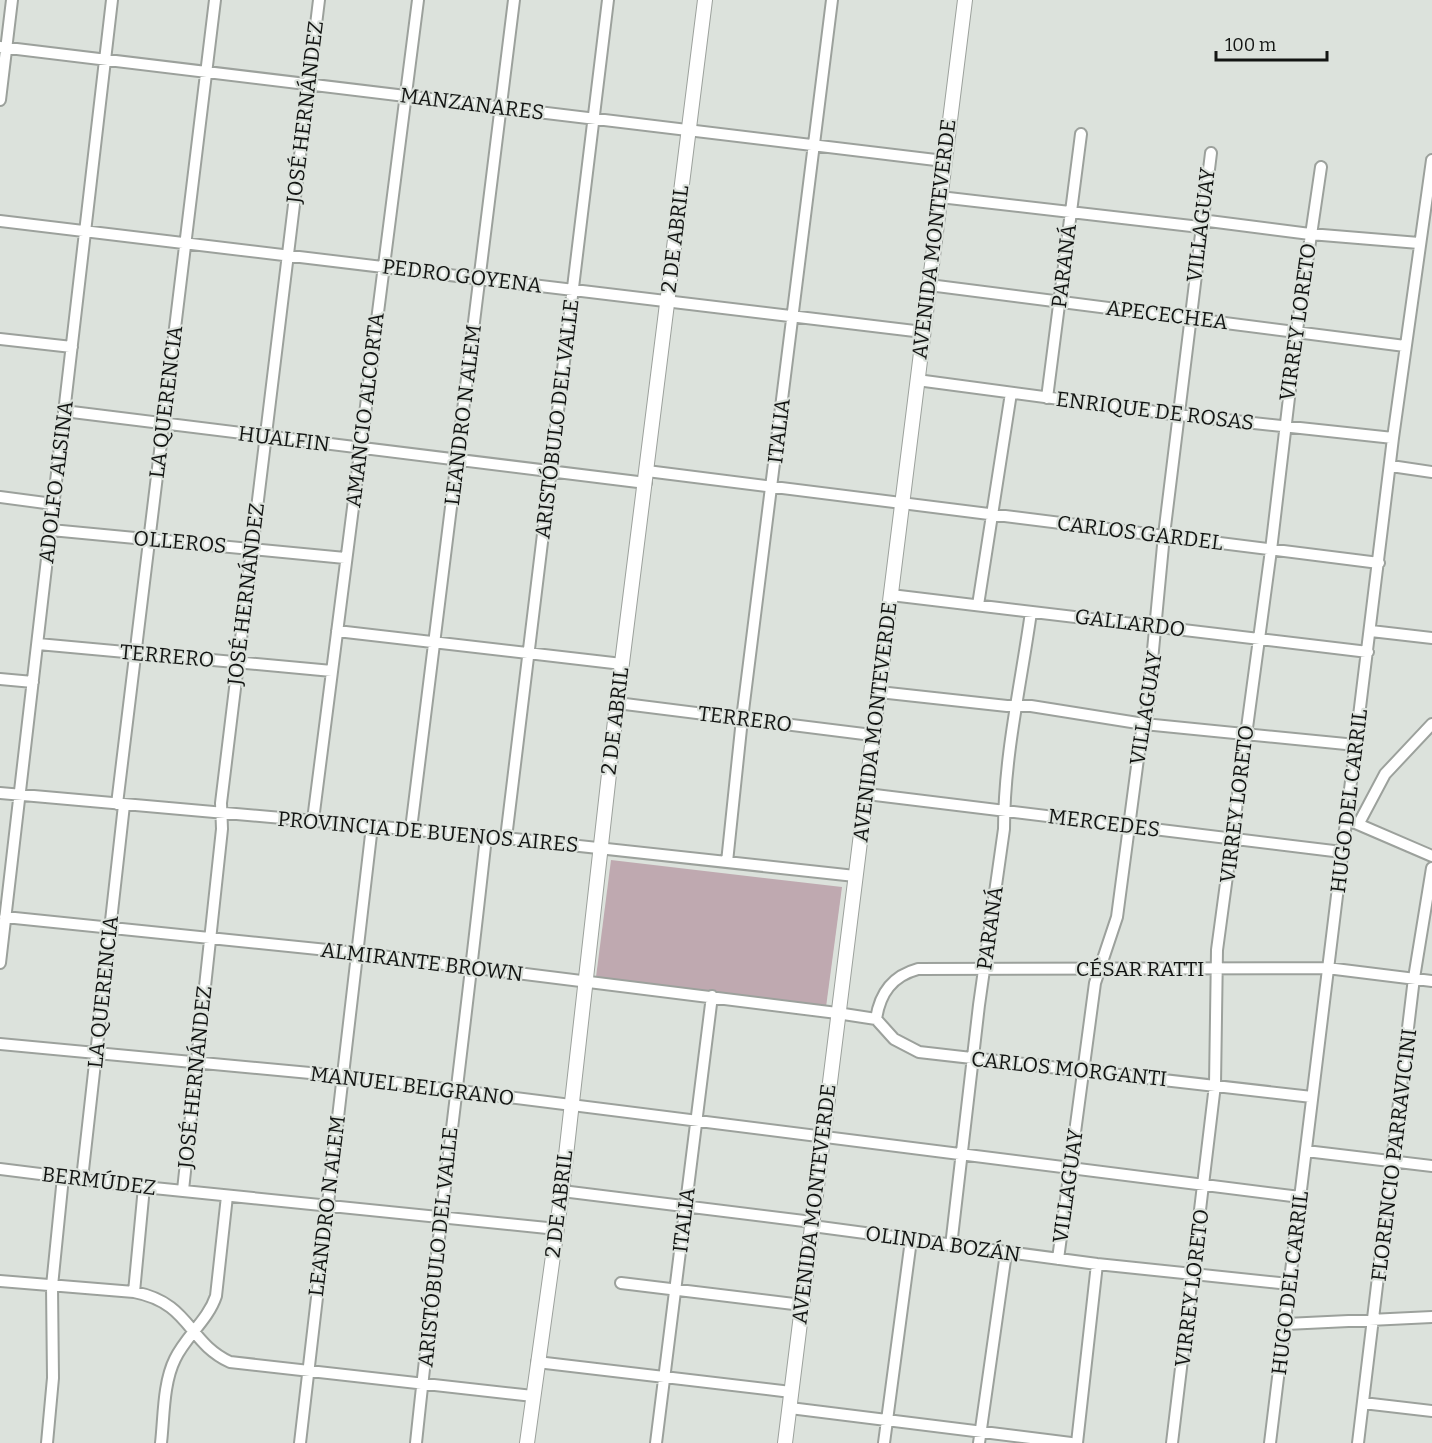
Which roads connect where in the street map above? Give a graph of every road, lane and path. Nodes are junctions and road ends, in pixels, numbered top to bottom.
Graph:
1 (12, 0) edge
2 (112, 0) edge
3 (215, 0) edge
4 (319, 0) edge
5 (418, 0) edge
6 (514, 0) edge
7 (608, 0) edge
8 (705, 0) edge
9 (832, 0) edge
10 (965, 0) edge
11 (3, 47) edge
12 (105, 59) junction
13 (207, 72) junction
14 (309, 84) junction
15 (405, 97) junction
16 (0, 100) edge
17 (501, 108) junction
18 (594, 119) junction
19 (689, 130) junction
20 (1081, 135) dead end
21 (814, 146) junction
22 (1211, 153) dead end
23 (1432, 160) edge
24 (944, 161) junction
25 (1321, 167) dead end
26 (940, 197) junction
27 (1070, 213) junction
28 (0, 221) edge
29 (1201, 224) junction
30 (85, 232) junction
31 (1310, 234) junction
32 (186, 243) junction
33 (1419, 243) junction
34 (287, 255) junction
35 (384, 266) junction
36 (481, 278) junction
37 (929, 285) junction
38 (573, 290) junction
39 (667, 301) junction
40 (1060, 301) junction
41 (794, 316) junction
42 (1190, 318) junction
43 (1297, 330) junction
44 (923, 332) junction
45 (0, 339) edge
46 (1405, 346) junction
47 (72, 347) junction
48 (917, 380) junction
49 (1011, 393) junction
50 (1047, 398) junction
51 (64, 411) junction
52 (1179, 415) junction
53 (164, 424) junction
54 (1284, 427) junction
55 (265, 437) junction
56 (1393, 438) junction
57 (360, 448) junction
58 (457, 460) junction
59 (1391, 466) junction
60 (551, 472) junction
61 (1432, 472) edge
62 (646, 477) junction
63 (772, 485) junction
64 (0, 497) edge
65 (902, 502) junction
66 (53, 504) junction
67 (993, 515) junction
68 (51, 530) junction
69 (1164, 535) junction
70 (148, 539) junction
71 (251, 549) junction
72 (1271, 550) junction
73 (345, 558) junction
74 (1379, 563) junction
75 (891, 595) junction
76 (978, 605) junction
77 (1031, 612) junction
78 (1156, 625) junction
79 (337, 631) junction
80 (1371, 631) junction
81 (1432, 638) edge
82 (1259, 639) junction
83 (436, 642) junction
84 (38, 644) junction
85 (528, 652) junction
86 (1368, 652) junction
87 (136, 653) junction
88 (238, 662) junction
89 (622, 664) junction
90 (332, 671) junction
91 (0, 679) edge
92 (33, 682) junction
93 (879, 692) junction
94 (617, 703) junction
95 (1017, 706) junction
96 (742, 719) junction
97 (1144, 724) junction
98 (1432, 724) edge
99 (1246, 732) junction
100 (872, 735) junction
101 (1356, 745) junction
102 (0, 793) edge
103 (867, 794) junction
104 (19, 795) junction
105 (120, 804) junction
106 (1004, 810) junction
107 (221, 813) junction
108 (313, 820) junction
109 (1346, 821) junction
110 (1359, 823) junction
111 (372, 826) junction
112 (1129, 826) junction
113 (411, 830) junction
114 (486, 837) junction
115 (506, 838) junction
116 (1232, 840) junction
117 (600, 848) junction
118 (1342, 852) junction
119 (1432, 856) edge
120 (727, 862) junction
121 (1432, 868) edge
122 (855, 876) junction
123 (4, 912) edge
124 (109, 928) junction
125 (209, 938) junction
126 (357, 953) junction
127 (0, 963) edge
128 (472, 968) junction
129 (984, 968) junction
130 (1327, 968) junction
131 (1098, 969) junction
132 (1217, 970) junction
133 (1414, 978) junction
134 (584, 981) junction
135 (1432, 981) edge
136 (712, 996) junction
137 (837, 1013) junction
138 (876, 1019) junction
139 (0, 1044) edge
140 (97, 1052) junction
141 (974, 1058) junction
142 (197, 1062) junction
143 (1084, 1070) junction
144 (342, 1076) junction
145 (1215, 1085) junction
146 (456, 1091) junction
147 (1312, 1097) junction
148 (572, 1105) junction
149 (696, 1121) junction
150 (823, 1137) junction
151 (1306, 1151) junction
152 (963, 1154) junction
153 (1392, 1161) junction
154 (1432, 1166) edge
155 (1071, 1167) junction
156 (0, 1169) edge
157 (63, 1177) junction
158 (82, 1179) junction
159 (1205, 1184) junction
160 (144, 1187) junction
161 (183, 1190) junction
162 (562, 1191) junction
163 (227, 1196) junction
164 (1300, 1197) junction
165 (327, 1205) junction
166 (685, 1206) junction
167 (440, 1216) junction
168 (812, 1225) junction
169 (557, 1229) junction
170 (911, 1240) junction
171 (951, 1246) junction
172 (1006, 1252) junction
173 (1058, 1259) junction
174 (1097, 1264) junction
175 (1193, 1274) junction
176 (0, 1281) edge
177 (621, 1282) dead end
178 (1289, 1284) junction
179 (52, 1286) junction
180 (675, 1290) junction
181 (134, 1292) junction
182 (802, 1305) junction
183 (1432, 1317) edge
184 (1373, 1320) junction
185 (1286, 1324) junction
186 (194, 1330) junction
187 (537, 1362) junction
188 (308, 1372) junction
189 (663, 1377) junction
190 (422, 1384) junction
191 (791, 1392) junction
192 (533, 1396) junction
193 (1363, 1402) junction
194 (790, 1408) junction
195 (1432, 1411) edge
196 (886, 1421) junction
197 (980, 1437) edge
198 (47, 1443) edge
199 (161, 1443) edge
200 (300, 1443) edge
201 (416, 1443) edge
202 (527, 1443) edge
203 (656, 1443) edge
204 (785, 1443) edge
205 (884, 1443) edge
206 (1071, 1443) edge
207 (1077, 1443) edge
208 (1172, 1443) edge
209 (1270, 1443) edge
210 (1358, 1443) edge

1 - 11 street
2 - 12 street, ADOLFO ALSINA
3 - 13 street, LA QUERENCIA
4 - 14 street, JOSÉ HERNÁNDEZ
5 - 15 street, AMANCIO ALCORTA
6 - 17 street, LEANDRO N ALEM
7 - 18 street, ARISTÓBULO DEL VALLE
8 - 19 main road, 2 DE ABRIL
9 - 21 street, ITALIA
10 - 24 main road, AVENIDA MONTEVERDE
11 - 12 street, MANZANARES
11 - 16 street
12 - 13 street, MANZANARES
12 - 30 street, ADOLFO ALSINA
13 - 14 street, MANZANARES
13 - 32 street, LA QUERENCIA
14 - 15 street, MANZANARES
14 - 34 street, JOSÉ HERNÁNDEZ
15 - 17 street, MANZANARES
15 - 35 street, AMANCIO ALCORTA
17 - 18 street, MANZANARES
17 - 36 street, LEANDRO N ALEM
18 - 19 street, MANZANARES
18 - 38 street, ARISTÓBULO DEL VALLE
19 - 21 street, MANZANARES
19 - 39 main road, 2 DE ABRIL
20 - 27 street, PARANÁ
21 - 24 street, MANZANARES
21 - 41 street, ITALIA
22 - 29 street, VILLAGUAY
23 - 33 street, HUGO DEL CARRIL
24 - 26 main road, AVENIDA MONTEVERDE
25 - 31 street, VIRREY LORETO
26 - 27 street
26 - 37 main road, AVENIDA MONTEVERDE
27 - 29 street
27 - 40 street, PARANÁ
28 - 30 street, PEDRO GOYENA
29 - 31 street
29 - 42 street, VILLAGUAY
30 - 32 street, PEDRO GOYENA
30 - 47 street, ADOLFO ALSINA
31 - 33 street
31 - 43 street, VIRREY LORETO
32 - 34 street, PEDRO GOYENA
32 - 53 street, LA QUERENCIA
33 - 46 street, HUGO DEL CARRIL
34 - 35 street, PEDRO GOYENA
34 - 55 street, JOSÉ HERNÁNDEZ
35 - 36 street, PEDRO GOYENA
35 - 57 street, AMANCIO ALCORTA
36 - 38 street, PEDRO GOYENA
36 - 58 street, LEANDRO N ALEM
37 - 40 street, APECECHEA
37 - 44 main road, AVENIDA MONTEVERDE
38 - 39 street, PEDRO GOYENA
38 - 60 street, ARISTÓBULO DEL VALLE
39 - 41 street, PEDRO GOYENA
39 - 62 main road, 2 DE ABRIL
40 - 42 street, APECECHEA
40 - 50 street, PARANÁ
41 - 44 street, PEDRO GOYENA
41 - 63 street, ITALIA
42 - 43 street, APECECHEA
42 - 52 street, VILLAGUAY
43 - 46 street, APECECHEA
43 - 54 street, VIRREY LORETO
44 - 48 main road, AVENIDA MONTEVERDE
45 - 47 street
46 - 56 street, HUGO DEL CARRIL
47 - 51 street, ADOLFO ALSINA
48 - 49 street, ENRIQUE DE ROSAS
48 - 65 main road, AVENIDA MONTEVERDE
49 - 50 street, ENRIQUE DE ROSAS
49 - 67 street
50 - 52 street, ENRIQUE DE ROSAS
51 - 53 street, HUALFIN
51 - 66 street, ADOLFO ALSINA
52 - 54 street, ENRIQUE DE ROSAS
52 - 69 street, VILLAGUAY
53 - 55 street, HUALFIN
53 - 70 street, LA QUERENCIA
54 - 56 street, ENRIQUE DE ROSAS
54 - 72 street, VIRREY LORETO
55 - 57 street, HUALFIN
55 - 71 street, JOSÉ HERNÁNDEZ
56 - 59 street, HUGO DEL CARRIL
57 - 58 street, HUALFIN
57 - 73 street, AMANCIO ALCORTA
58 - 60 street, HUALFIN
58 - 83 street, LEANDRO N ALEM
59 - 61 street
59 - 74 street, HUGO DEL CARRIL
60 - 62 street, HUALFIN
60 - 85 street, ARISTÓBULO DEL VALLE
62 - 63 street, HUALFIN
62 - 89 main road, 2 DE ABRIL
63 - 65 street, HUALFIN
63 - 96 street, ITALIA
64 - 66 street
65 - 67 street, CARLOS GARDEL
65 - 75 main road, AVENIDA MONTEVERDE
66 - 68 street, ADOLFO ALSINA
67 - 69 street, CARLOS GARDEL
67 - 76 street
68 - 70 street, OLLEROS
68 - 84 street, ADOLFO ALSINA
69 - 72 street, CARLOS GARDEL
69 - 78 street, VILLAGUAY
70 - 71 street, OLLEROS
70 - 87 street, LA QUERENCIA
71 - 73 street, OLLEROS
71 - 88 street, JOSÉ HERNÁNDEZ
72 - 74 street, CARLOS GARDEL
72 - 82 street, VIRREY LORETO
73 - 79 street, AMANCIO ALCORTA
74 - 80 street, HUGO DEL CARRIL
75 - 76 street, GALLARDO
75 - 93 main road, AVENIDA MONTEVERDE
76 - 77 street, GALLARDO
77 - 78 street, GALLARDO
77 - 95 street, PARANÁ
78 - 82 street, GALLARDO
78 - 97 street, VILLAGUAY
79 - 83 street
79 - 90 street, AMANCIO ALCORTA
80 - 81 street
80 - 86 street, HUGO DEL CARRIL
82 - 86 street, GALLARDO
82 - 99 street, VIRREY LORETO
83 - 85 street
83 - 113 street, LEANDRO N ALEM
84 - 87 street, TERRERO
84 - 92 street, ADOLFO ALSINA
85 - 89 street
85 - 115 street, ARISTÓBULO DEL VALLE
86 - 101 street, HUGO DEL CARRIL
87 - 88 street, TERRERO
87 - 105 street, LA QUERENCIA
88 - 90 street, TERRERO
88 - 107 street, JOSÉ HERNÁNDEZ
89 - 94 main road, 2 DE ABRIL
90 - 108 street, AMANCIO ALCORTA
91 - 92 street
92 - 104 street, ADOLFO ALSINA
93 - 95 street
93 - 100 main road, AVENIDA MONTEVERDE
94 - 96 street, TERRERO
94 - 117 main road, 2 DE ABRIL
95 - 97 street
95 - 106 street, PARANÁ
96 - 100 street, TERRERO
96 - 120 street, ITALIA
97 - 99 street
97 - 112 street, VILLAGUAY
98 - 110 street
99 - 101 street
99 - 116 street, VIRREY LORETO
100 - 103 main road, AVENIDA MONTEVERDE
101 - 109 street, HUGO DEL CARRIL
102 - 104 street, PROVINCIA DE BUENOS AIRES
103 - 106 street, MERCEDES
103 - 122 main road, AVENIDA MONTEVERDE
104 - 105 street, PROVINCIA DE BUENOS AIRES
104 - 123 street, ADOLFO ALSINA
105 - 107 street, PROVINCIA DE BUENOS AIRES
105 - 124 street, LA QUERENCIA
106 - 112 street, MERCEDES
106 - 129 street, PARANÁ
107 - 108 street, PROVINCIA DE BUENOS AIRES
107 - 125 street, JOSÉ HERNÁNDEZ
108 - 111 street, PROVINCIA DE BUENOS AIRES
109 - 110 street
109 - 118 street, HUGO DEL CARRIL
110 - 119 street
111 - 113 street, PROVINCIA DE BUENOS AIRES
111 - 126 street, LEANDRO N ALEM
112 - 116 street, MERCEDES
112 - 131 street, VILLAGUAY
113 - 114 street, PROVINCIA DE BUENOS AIRES
114 - 115 street, PROVINCIA DE BUENOS AIRES
114 - 128 street, ARISTÓBULO DEL VALLE
115 - 117 street, PROVINCIA DE BUENOS AIRES
116 - 118 street, MERCEDES
116 - 132 street, VIRREY LORETO
117 - 120 street, PROVINCIA DE BUENOS AIRES
117 - 134 main road, 2 DE ABRIL
118 - 130 street, HUGO DEL CARRIL
120 - 122 street, PROVINCIA DE BUENOS AIRES
121 - 133 street, FLORENCIO PARRAVICINI
122 - 137 main road, AVENIDA MONTEVERDE
123 - 124 street, ALMIRANTE BROWN
123 - 127 street, ADOLFO ALSINA
124 - 125 street, ALMIRANTE BROWN
124 - 140 street, LA QUERENCIA
125 - 126 street, ALMIRANTE BROWN
125 - 142 street, JOSÉ HERNÁNDEZ
126 - 128 street, ALMIRANTE BROWN
126 - 144 street, LEANDRO N ALEM
128 - 134 street, ALMIRANTE BROWN
128 - 146 street, ARISTÓBULO DEL VALLE
129 - 131 street, CÉSAR RATTI
129 - 138 street, CÉSAR RATTI
129 - 141 street, PARANÁ
130 - 132 street, CÉSAR RATTI
130 - 133 street, CÉSAR RATTI
130 - 147 street, HUGO DEL CARRIL
131 - 132 street, CÉSAR RATTI
131 - 143 street, VILLAGUAY
132 - 145 street, VIRREY LORETO
133 - 135 street, CÉSAR RATTI
133 - 153 street, FLORENCIO PARRAVICINI
134 - 136 street, ALMIRANTE BROWN
134 - 148 main road, 2 DE ABRIL
136 - 137 street, ALMIRANTE BROWN
136 - 149 street, ITALIA
137 - 138 street
137 - 150 main road, AVENIDA MONTEVERDE
138 - 141 street, CARLOS MORGANTI
139 - 140 street, MANUEL BELGRANO
140 - 142 street, MANUEL BELGRANO
140 - 158 street, LA QUERENCIA
141 - 143 street, CARLOS MORGANTI
141 - 152 street, PARANÁ
142 - 144 street, MANUEL BELGRANO
142 - 161 street, JOSÉ HERNÁNDEZ
143 - 145 street, CARLOS MORGANTI
143 - 155 street, VILLAGUAY
144 - 146 street, MANUEL BELGRANO
144 - 165 street, LEANDRO N ALEM
145 - 147 street, CARLOS MORGANTI
145 - 159 street, VIRREY LORETO
146 - 148 street, MANUEL BELGRANO
146 - 167 street, ARISTÓBULO DEL VALLE
147 - 151 street, HUGO DEL CARRIL
148 - 149 street, MANUEL BELGRANO
148 - 162 main road, 2 DE ABRIL
149 - 150 street, MANUEL BELGRANO
149 - 166 street, ITALIA
150 - 152 street, MANUEL BELGRANO
150 - 168 main road, AVENIDA MONTEVERDE
151 - 153 street
151 - 164 street, HUGO DEL CARRIL
152 - 155 street, MANUEL BELGRANO
152 - 171 street, PARANÁ
153 - 154 street
153 - 184 street, FLORENCIO PARRAVICINI
155 - 159 street, MANUEL BELGRANO
155 - 173 street, VILLAGUAY
156 - 157 street, BERMÚDEZ
157 - 158 street, BERMÚDEZ
157 - 179 street
158 - 160 street, BERMÚDEZ
159 - 164 street, MANUEL BELGRANO
159 - 175 street, VIRREY LORETO
160 - 161 street, BERMÚDEZ
160 - 181 street
161 - 163 street, BERMÚDEZ
162 - 166 street
162 - 169 main road, 2 DE ABRIL
163 - 165 street, BERMÚDEZ
163 - 186 street
164 - 178 street, HUGO DEL CARRIL
165 - 167 street, BERMÚDEZ
165 - 188 street, LEANDRO N ALEM
166 - 168 street
166 - 180 street, ITALIA
167 - 169 street, BERMÚDEZ
167 - 190 street, ARISTÓBULO DEL VALLE
168 - 170 street, OLINDA BOZÁN
168 - 182 main road, AVENIDA MONTEVERDE
169 - 187 main road, 2 DE ABRIL
170 - 171 street, OLINDA BOZÁN
170 - 196 street
171 - 172 street, OLINDA BOZÁN
172 - 173 street, OLINDA BOZÁN
172 - 197 street
173 - 174 street, OLINDA BOZÁN
174 - 175 street, OLINDA BOZÁN
174 - 207 street
175 - 178 street, OLINDA BOZÁN
175 - 208 street, VIRREY LORETO
176 - 179 street
177 - 180 street
178 - 185 street, HUGO DEL CARRIL
179 - 181 street
179 - 198 street
180 - 182 street
180 - 189 street, ITALIA
181 - 186 street
182 - 191 main road, AVENIDA MONTEVERDE
183 - 184 street
184 - 185 street
184 - 193 street, FLORENCIO PARRAVICINI
185 - 209 street, HUGO DEL CARRIL
186 - 188 street
186 - 199 street
187 - 189 street
187 - 192 main road, 2 DE ABRIL
188 - 190 street
188 - 200 street, LEANDRO N ALEM
189 - 191 street
189 - 203 street, ITALIA
190 - 192 street
190 - 201 street, ARISTÓBULO DEL VALLE
191 - 194 main road, AVENIDA MONTEVERDE
192 - 202 main road, 2 DE ABRIL
193 - 195 street
193 - 210 street, FLORENCIO PARRAVICINI
194 - 196 street
194 - 204 main road, AVENIDA MONTEVERDE
196 - 197 street
196 - 205 street
197 - 206 street

